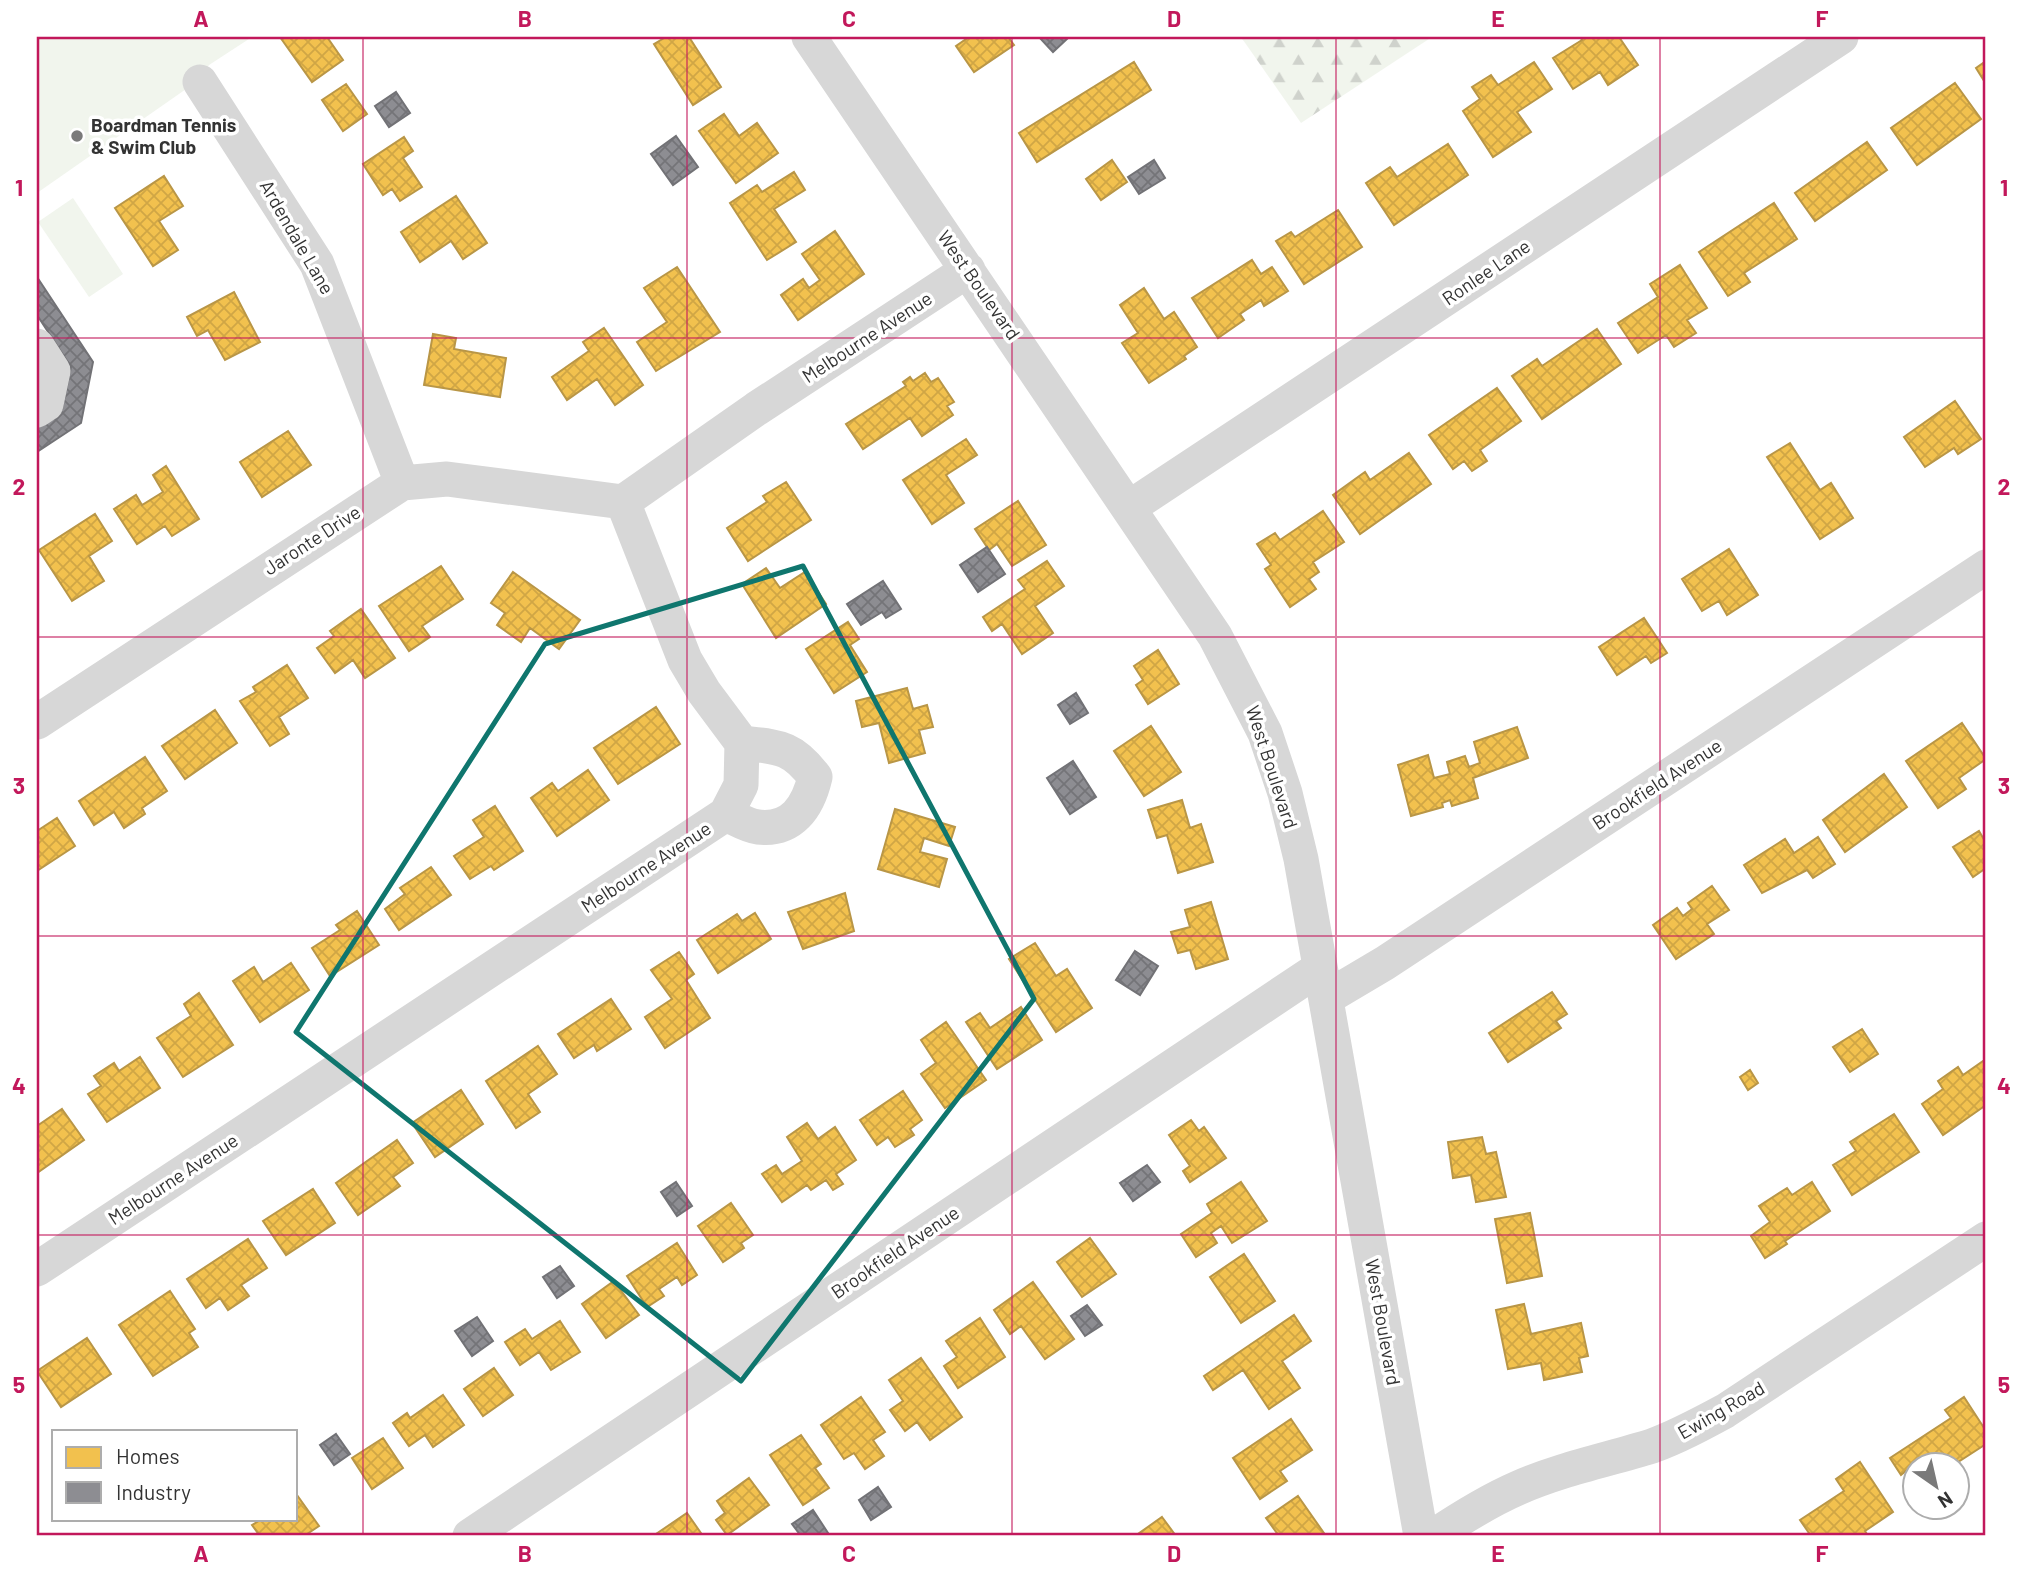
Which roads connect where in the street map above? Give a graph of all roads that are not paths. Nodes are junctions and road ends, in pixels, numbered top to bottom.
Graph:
1 (809, 37) edge
2 (1841, 37) edge
3 (200, 82) dead end
4 (968, 270) junction
5 (37, 346) edge
6 (37, 410) edge
7 (401, 483) junction
8 (623, 502) junction
9 (1130, 508) junction
10 (1986, 567) edge
11 (37, 722) edge
12 (742, 743) junction
13 (726, 814) junction
14 (1323, 983) junction
15 (1986, 1239) edge
16 (37, 1269) edge
17 (470, 1536) edge
18 (1421, 1536) edge
19 (1434, 1536) edge

1 - 4 street, West Boulevard
2 - 9 street, Ronlee Lane
3 - 7 street, Ardendale Lane
4 - 8 street, Melbourne Avenue
4 - 9 street, West Boulevard
5 - 6 street
7 - 8 street, Jaronte Drive
7 - 11 street, Jaronte Drive
8 - 12 street
9 - 14 street, West Boulevard
10 - 14 street, Brookfield Avenue
12 - 13 street, Melbourne Avenue
12 - 13 street
13 - 16 street, Melbourne Avenue
14 - 17 street, Brookfield Avenue
14 - 18 street, West Boulevard
15 - 19 street, Ewing Road

